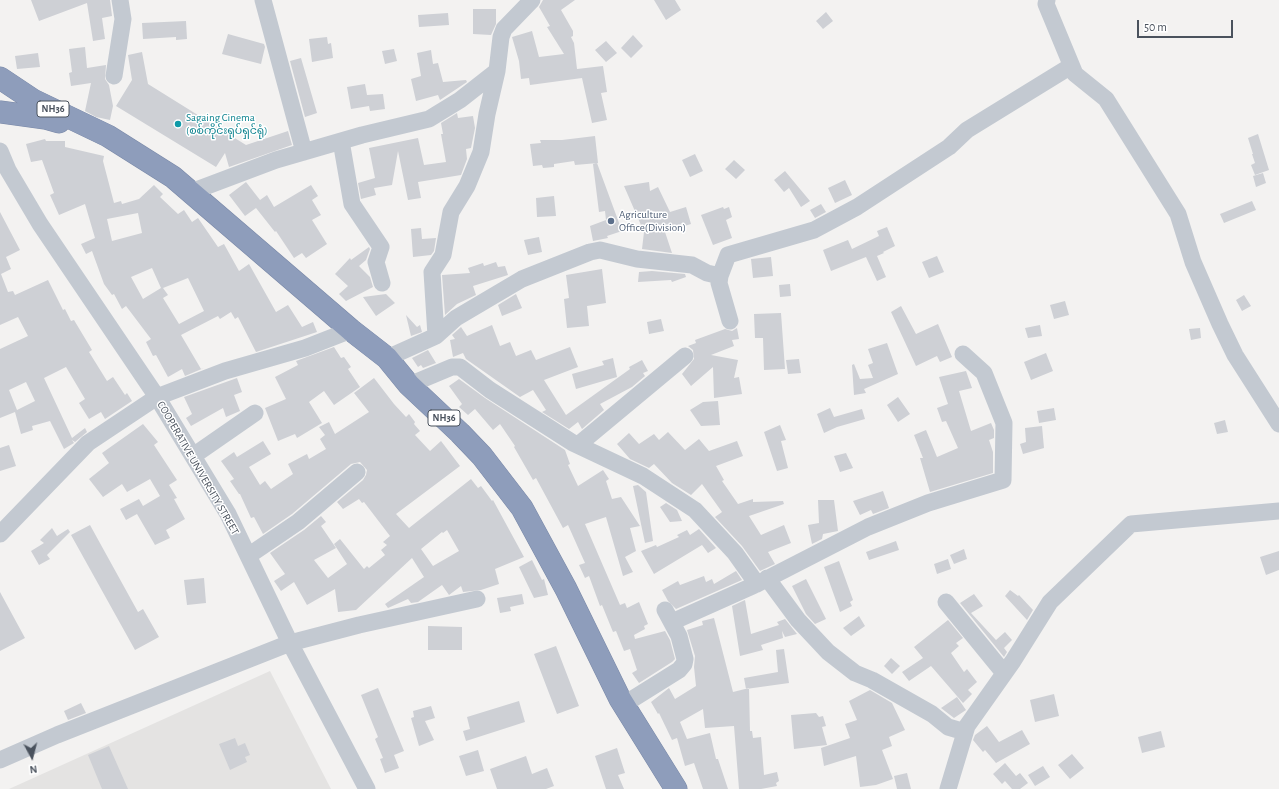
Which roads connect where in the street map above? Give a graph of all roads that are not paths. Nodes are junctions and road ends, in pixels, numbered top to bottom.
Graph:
1 (120, 0) edge
2 (263, 0) edge
3 (532, 0) edge
4 (1047, 0) edge
5 (1072, 66) junction
6 (498, 71) junction
7 (114, 76) dead end
8 (0, 78) edge
9 (0, 112) edge
10 (108, 136) junction
11 (341, 141) junction
12 (0, 151) edge
13 (304, 152) junction
14 (0, 170) edge
15 (191, 192) junction
16 (40, 224) junction
17 (720, 276) junction
18 (382, 283) dead end
19 (730, 321) dead end
20 (351, 330) junction
21 (436, 336) junction
22 (963, 354) dead end
23 (685, 356) dead end
24 (387, 358) junction
25 (409, 385) junction
26 (157, 397) junction
27 (255, 414) dead end
28 (1279, 424) edge
29 (578, 445) junction
30 (193, 456) junction
31 (357, 472) dead end
32 (1279, 511) edge
33 (0, 534) edge
34 (248, 556) junction
35 (762, 581) junction
36 (477, 599) dead end
37 (946, 602) dead end
38 (290, 643) junction
39 (1004, 673) junction
40 (623, 705) junction
41 (965, 732) junction
42 (0, 760) edge
43 (367, 789) edge
44 (676, 789) edge
45 (948, 789) edge

1 - 7 street
2 - 13 street
3 - 6 street
4 - 5 street
5 - 17 street
5 - 28 street
6 - 11 street
6 - 21 street
8 - 10 highway, NH36
9 - 10 highway, NH36
10 - 15 highway, NH36
11 - 13 street
11 - 18 street
12 - 16 street, COOPERATIVE UNIVERSITY STREET
13 - 15 street
14 - 16 street, COOPERATIVE UNIVERSITY STREET
15 - 20 highway, NH36
16 - 26 street, COOPERATIVE UNIVERSITY STREET
17 - 19 street
17 - 21 street
20 - 24 highway, NH36
20 - 26 street
21 - 24 street
22 - 35 street
23 - 29 street
24 - 25 highway, NH36
25 - 29 street
25 - 40 highway, NH36
26 - 30 street, COOPERATIVE UNIVERSITY STREET
26 - 33 street
27 - 30 street
29 - 35 street
30 - 34 street, COOPERATIVE UNIVERSITY STREET
31 - 34 street
32 - 39 street
34 - 38 street, COOPERATIVE UNIVERSITY STREET
35 - 40 street
35 - 41 street
36 - 38 street
37 - 39 street
38 - 42 street
38 - 43 street, COOPERATIVE UNIVERSITY STREET
39 - 41 street
40 - 44 highway, NH36
41 - 45 street

